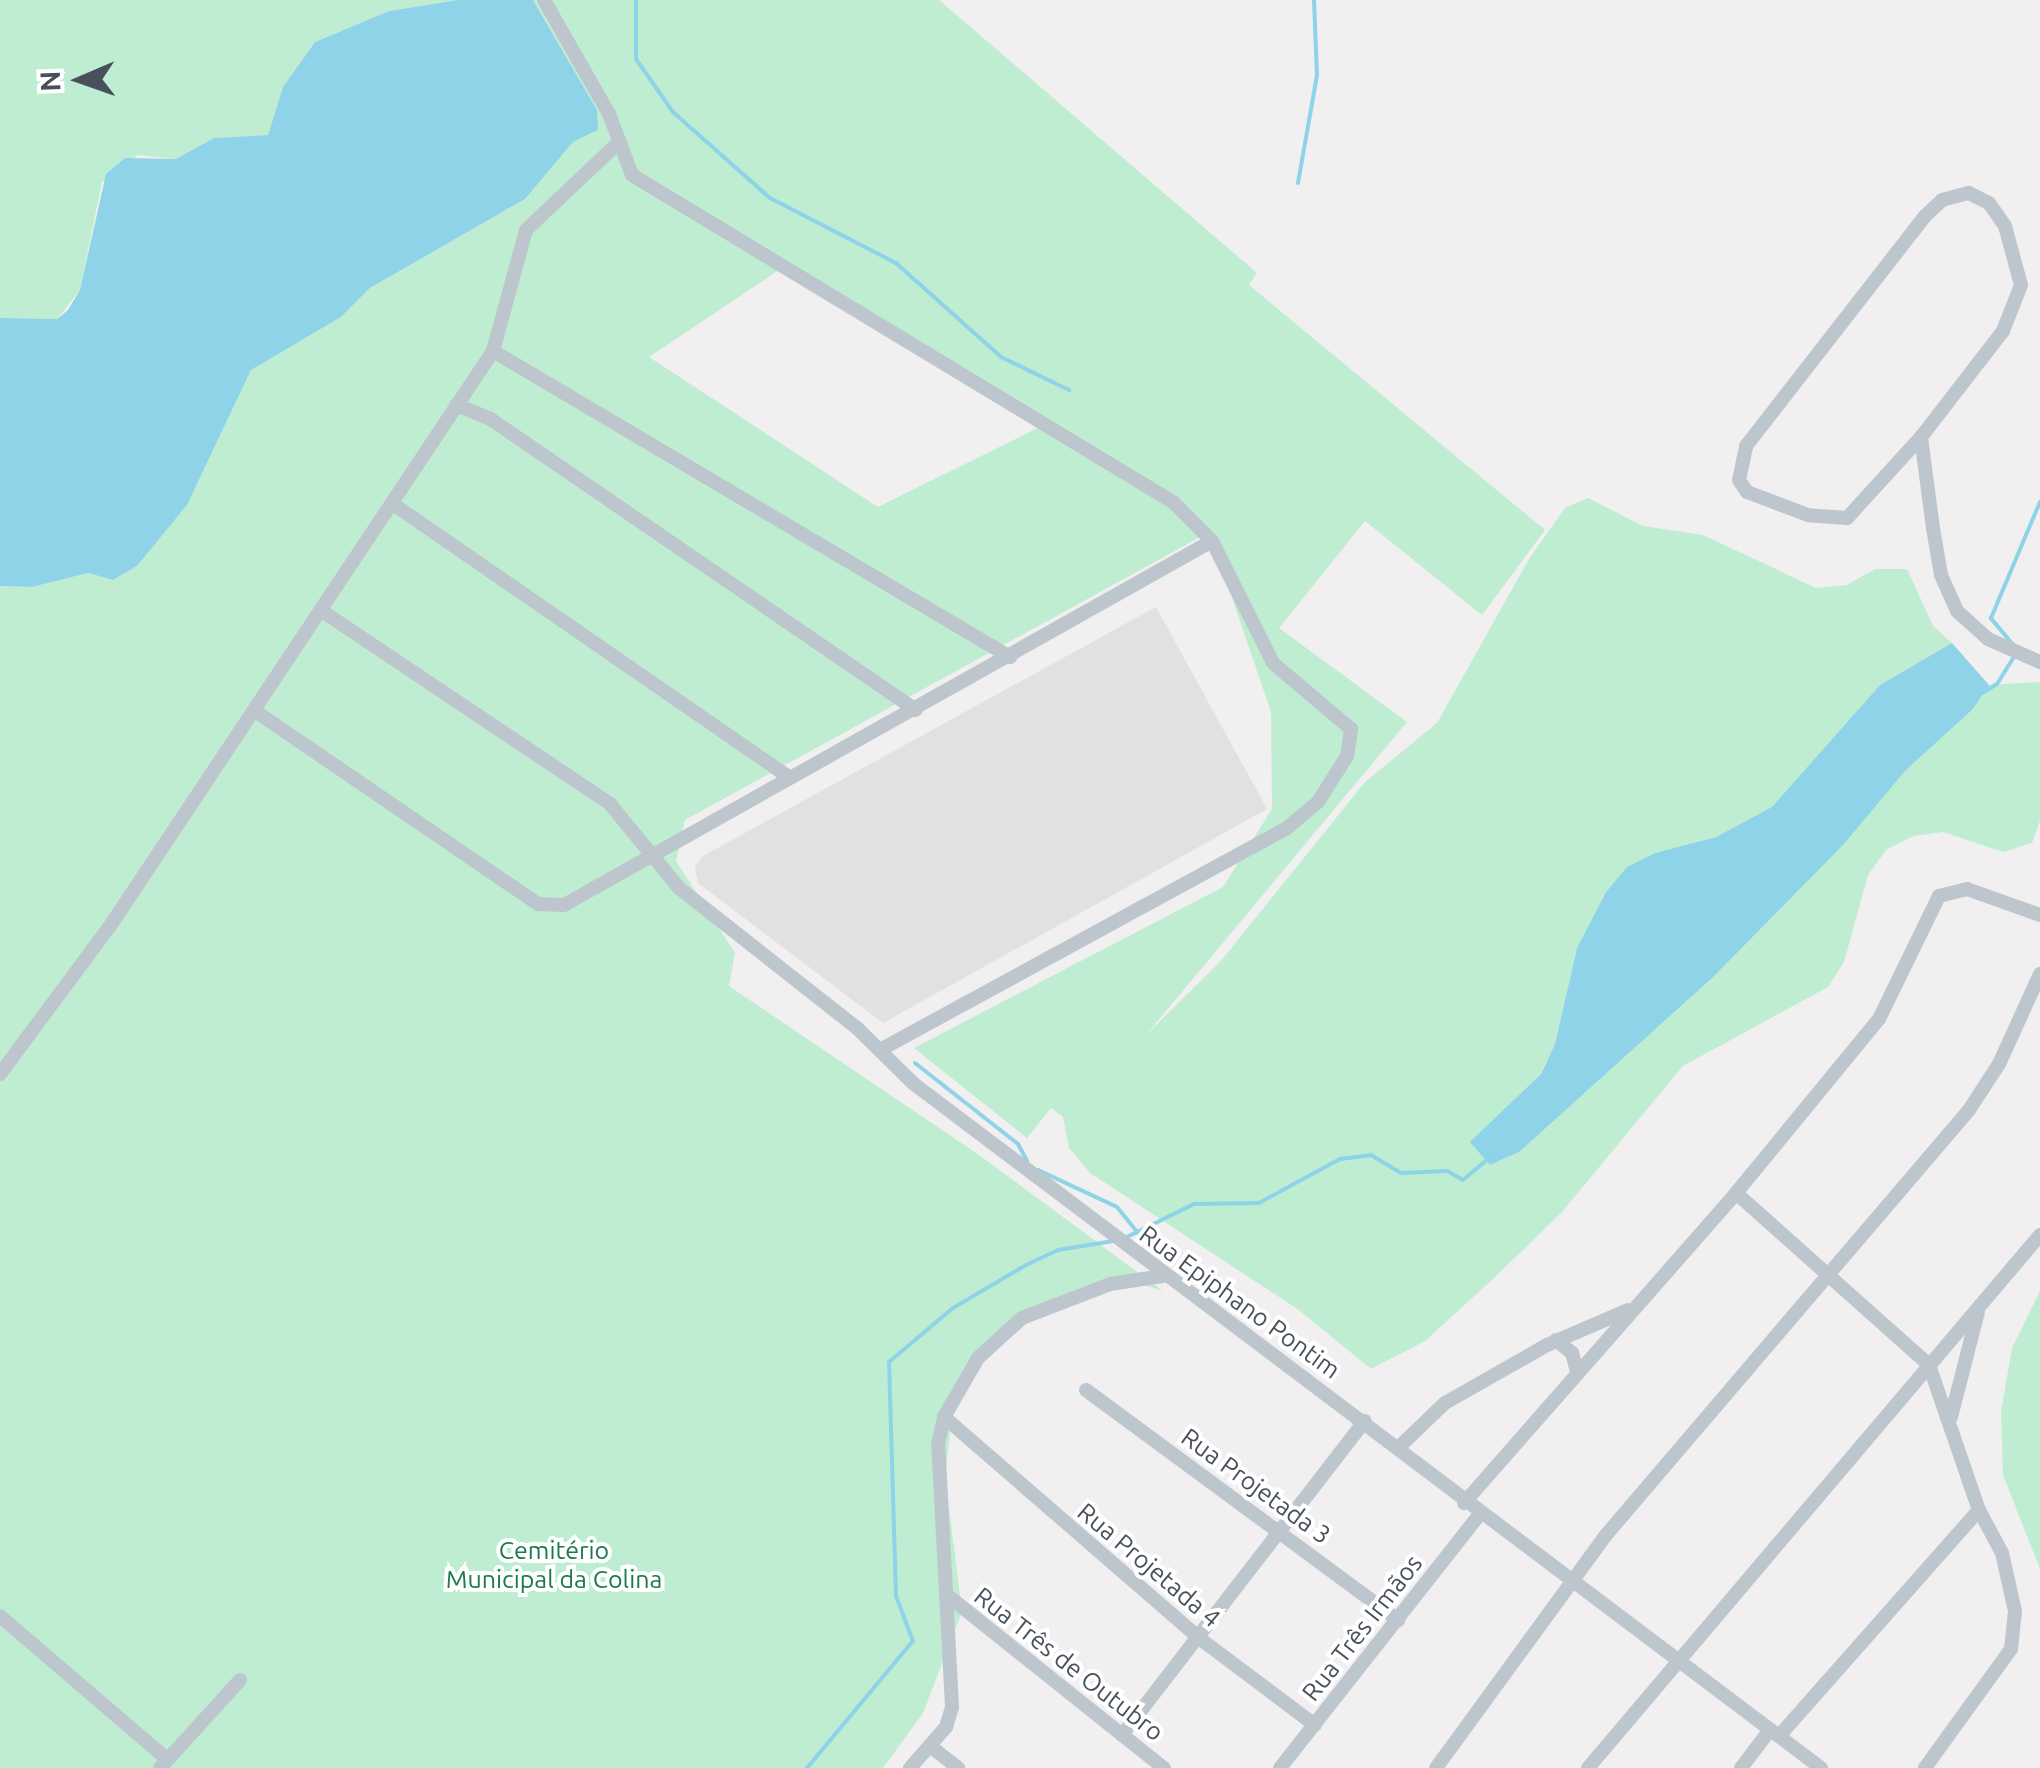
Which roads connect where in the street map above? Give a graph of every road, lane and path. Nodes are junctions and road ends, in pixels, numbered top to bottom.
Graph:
1 (544, 0) edge
2 (620, 141) junction
3 (493, 350) junction
4 (456, 405) junction
5 (1922, 437) junction
6 (393, 504) junction
7 (1212, 540) junction
8 (322, 612) junction
9 (1010, 657) junction
10 (2040, 662) edge
11 (916, 710) junction
12 (255, 711) junction
13 (788, 777) junction
14 (649, 854) junction
15 (2040, 915) edge
16 (2040, 974) edge
17 (880, 1050) junction
18 (0, 1074) edge
19 (1736, 1194) junction
20 (2040, 1235) edge
21 (1834, 1274) junction
22 (1162, 1276) junction
23 (1979, 1306) junction
24 (1633, 1308) junction
25 (1556, 1340) junction
26 (1929, 1365) junction
27 (1577, 1372) junction
28 (1086, 1390) dead end
29 (944, 1417) junction
30 (1951, 1418) junction
31 (1365, 1421) junction
32 (1398, 1448) junction
33 (1464, 1503) junction
34 (1979, 1510) junction
35 (1480, 1515) junction
36 (1282, 1531) junction
37 (1571, 1584) junction
38 (947, 1595) junction
39 (0, 1616) edge
40 (1398, 1620) junction
41 (1199, 1638) junction
42 (1674, 1660) junction
43 (240, 1680) dead end
44 (1314, 1724) junction
45 (1774, 1733) junction
46 (1122, 1735) junction
47 (930, 1746) junction
48 (164, 1764) edge
49 (910, 1768) edge
50 (958, 1768) edge
51 (1164, 1768) edge
52 (1280, 1768) edge
53 (1436, 1768) edge
54 (1588, 1768) edge
55 (1741, 1768) edge
56 (1821, 1768) edge
57 (1925, 1768) edge

1 - 2 street
2 - 3 street
2 - 7 street
3 - 4 street
3 - 9 street
4 - 6 street
4 - 11 street
5 - 5 street
5 - 10 street
6 - 8 street
6 - 13 street
7 - 9 street
7 - 17 street
8 - 12 street
8 - 14 street, Rua Epiphano Pontim
9 - 11 street
11 - 13 street
12 - 14 street
12 - 18 street
13 - 14 street
14 - 17 street, Rua Epiphano Pontim
15 - 19 street
16 - 21 street
17 - 22 street, Rua Epiphano Pontim
19 - 21 street
19 - 24 street
20 - 23 street
21 - 26 street
21 - 37 street
22 - 29 street
22 - 31 street, Rua Epiphano Pontim
23 - 26 street
23 - 30 street
24 - 25 street
24 - 27 street
25 - 27 street
25 - 32 street
26 - 30 street
26 - 42 street
27 - 33 street
28 - 36 street, Rua Projetada 3
29 - 38 street
29 - 41 street, Rua Projetada 4
30 - 34 street
31 - 32 street, Rua Epiphano Pontim
31 - 36 street
32 - 33 street, Rua Epiphano Pontim
33 - 35 street, Rua Epiphano Pontim
34 - 45 street
34 - 57 street
35 - 37 street, Rua Epiphano Pontim
35 - 40 street, Rua Três Irmãos
36 - 40 street, Rua Projetada 3
36 - 41 street
37 - 42 street, Rua Epiphano Pontim
37 - 53 street
38 - 46 street, Rua Três de Outubro
38 - 47 street
39 - 48 street
40 - 44 street, Rua Três Irmãos
41 - 44 street, Rua Projetada 4
41 - 46 street
42 - 45 street, Rua Epiphano Pontim
42 - 54 street
43 - 48 street
44 - 52 street, Rua Três Irmãos
45 - 55 street
45 - 56 street, Rua Epiphano Pontim
46 - 51 street, Rua Três de Outubro
47 - 49 street
47 - 50 street

